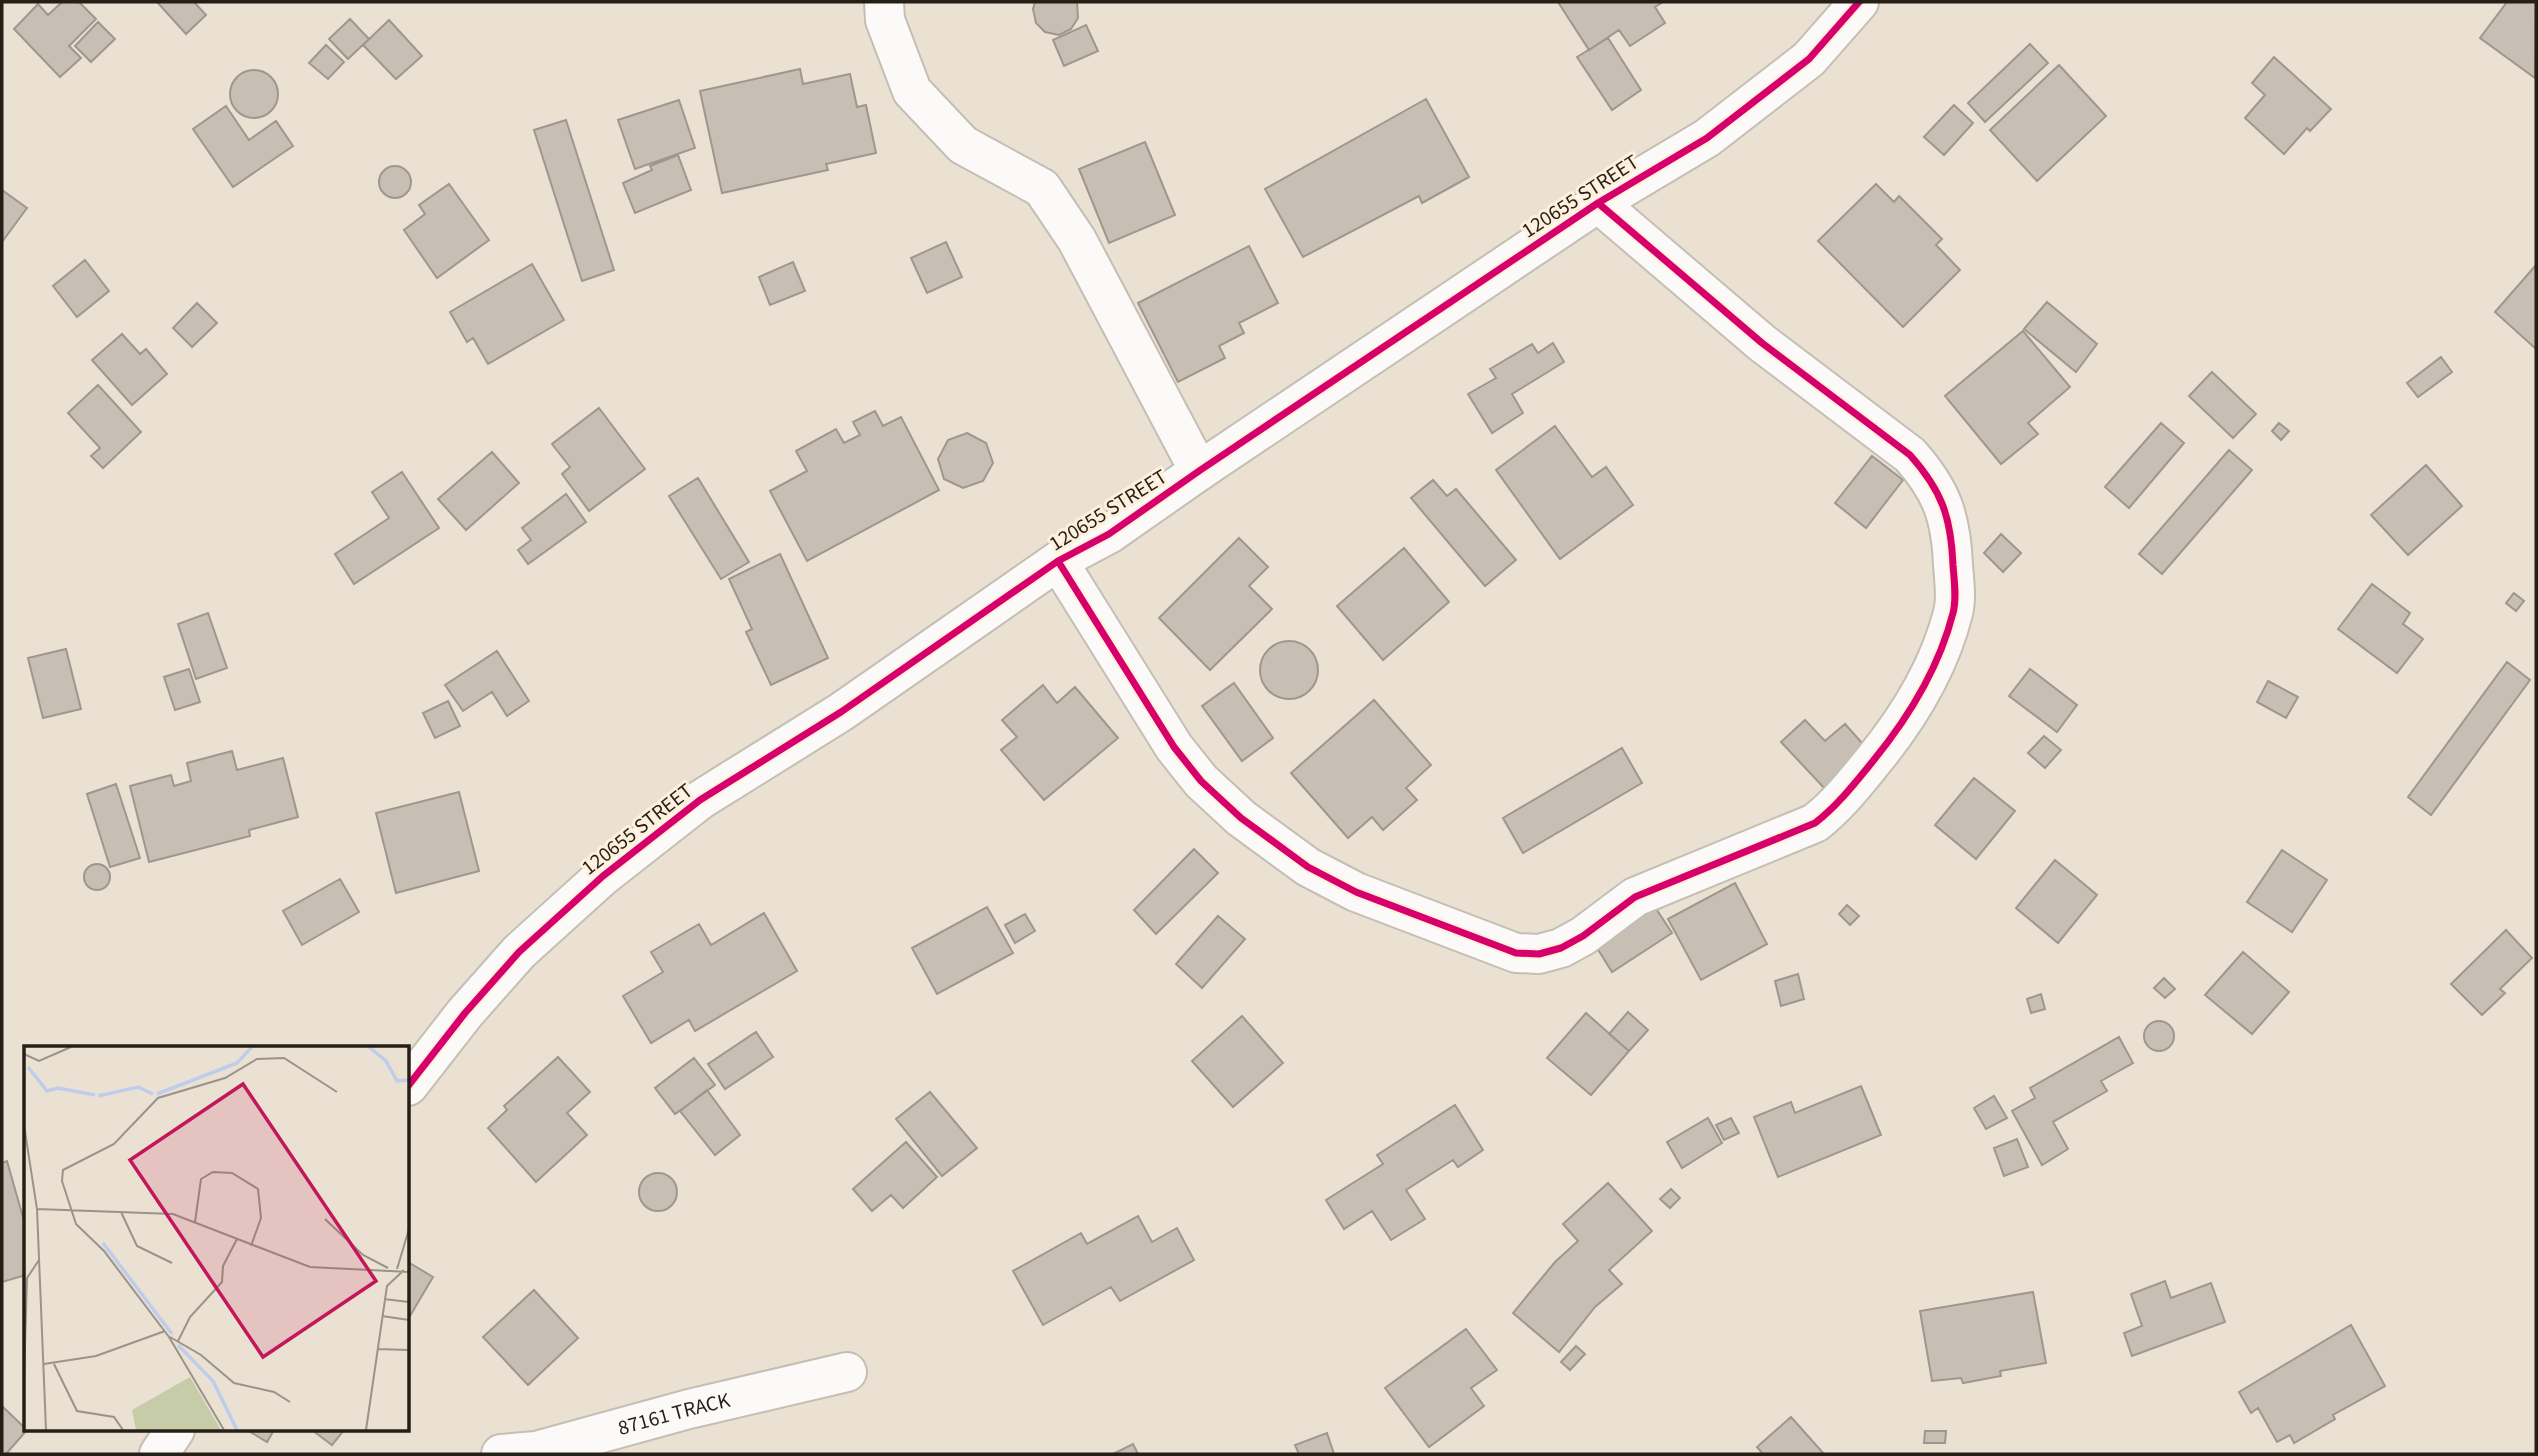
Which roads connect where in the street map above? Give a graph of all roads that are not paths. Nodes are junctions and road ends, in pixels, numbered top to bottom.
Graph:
1 (884, 2) edge
2 (1859, 2) edge
3 (1598, 203) junction
4 (1199, 471) junction
5 (1058, 561) junction
6 (410, 1083) edge
7 (847, 1372) dead end
8 (174, 1432) edge
9 (159, 1454) edge
10 (501, 1454) edge

1 - 4 street
2 - 3 street, 120655 STREET
3 - 4 street, 120655 STREET
3 - 5 street
4 - 5 street, 120655 STREET
5 - 6 street, 120655 STREET
7 - 10 street, 87161 TRACK
8 - 9 street

